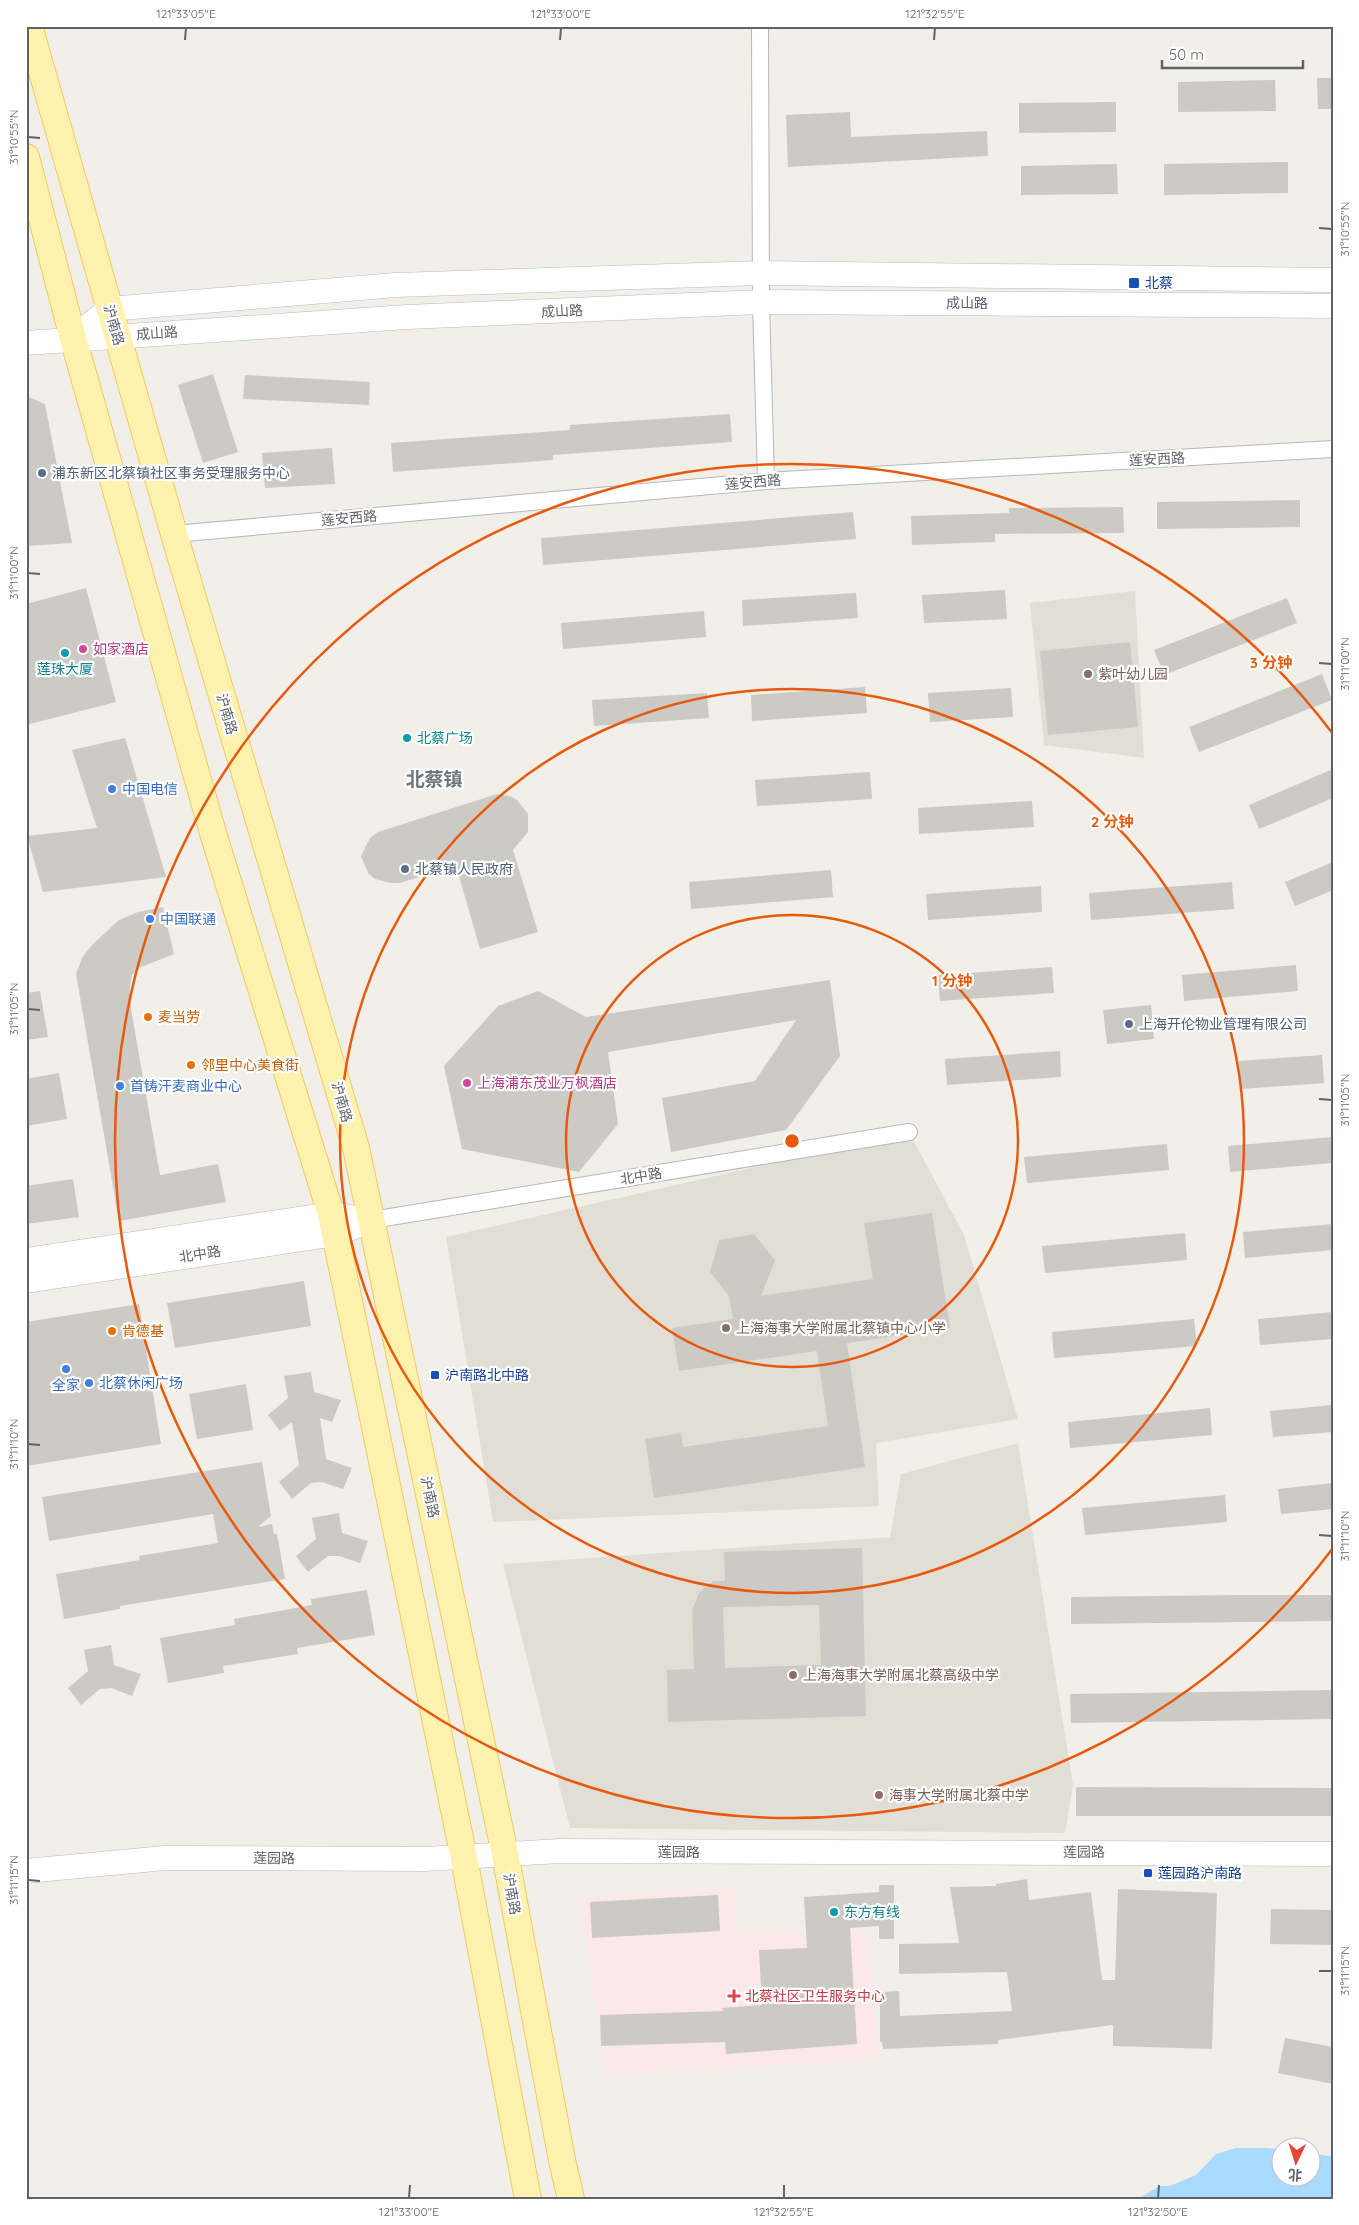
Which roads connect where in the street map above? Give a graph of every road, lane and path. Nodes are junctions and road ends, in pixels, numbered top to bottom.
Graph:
1 (30, 26) edge
2 (760, 26) edge
3 (26, 158) edge
4 (762, 273) junction
5 (1333, 280) edge
6 (761, 302) junction
7 (1333, 306) edge
8 (109, 309) junction
9 (117, 336) junction
10 (73, 338) junction
11 (26, 343) edge
12 (1333, 449) edge
13 (766, 481) junction
14 (174, 534) junction
15 (909, 1132) dead end
16 (372, 1220) junction
17 (333, 1224) junction
18 (26, 1260) edge
19 (26, 1281) edge
20 (505, 1854) junction
21 (1333, 1854) edge
22 (464, 1858) junction
23 (26, 1871) edge
24 (528, 2199) edge
25 (571, 2199) edge

1 - 8 main road, 沪南路
2 - 4 street
3 - 10 main road
4 - 5 main road, 成山路
4 - 6 street
4 - 8 main road, 成山路
6 - 7 main road, 成山路
6 - 9 main road, 成山路
6 - 13 street
8 - 9 main road, 沪南路
8 - 10 main road
9 - 10 main road, 成山路
9 - 14 main road, 沪南路
10 - 11 main road, 成山路
10 - 17 main road
12 - 13 street, 莲安西路
13 - 14 street, 莲安西路
14 - 16 main road, 沪南路
15 - 16 street, 北中路
16 - 17 main road, 北中路
16 - 20 main road, 沪南路
17 - 18 main road, 北中路
17 - 19 main road, 北中路
17 - 22 main road
20 - 21 main road, 莲园路
20 - 22 main road, 莲园路
20 - 25 main road, 沪南路
22 - 23 main road, 莲园路
22 - 24 main road

